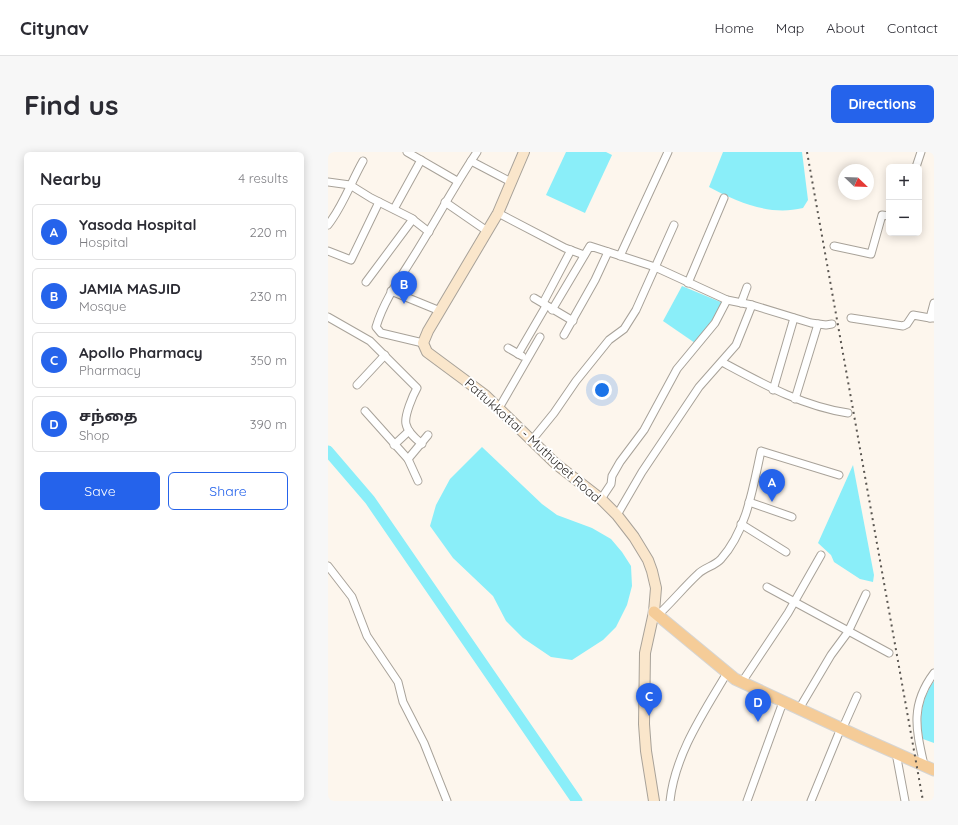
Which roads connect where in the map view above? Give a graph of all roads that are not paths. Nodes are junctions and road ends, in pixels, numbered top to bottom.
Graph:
1 (407, 152) edge
2 (476, 152) edge
3 (524, 152) edge
4 (668, 152) edge
5 (921, 152) edge
6 (417, 156) edge
7 (363, 161) dead end
8 (471, 161) junction
9 (917, 164) edge
10 (457, 181) junction
11 (328, 182) edge
12 (511, 182) junction
13 (350, 185) junction
14 (724, 198) dead end
15 (379, 202) junction
16 (445, 202) junction
17 (394, 209) junction
18 (498, 213) junction
19 (886, 216) edge
20 (413, 219) junction
21 (328, 225) edge
22 (674, 225) dead end
23 (487, 231) junction
24 (429, 232) junction
25 (834, 246) dead end
26 (571, 250) junction
27 (328, 251) edge
28 (608, 252) junction
29 (584, 255) junction
30 (620, 256) junction
31 (655, 267) junction
32 (366, 282) dead end
33 (688, 283) junction
34 (747, 287) dead end
35 (391, 292) junction
36 (534, 298) dead end
37 (727, 300) junction
38 (741, 303) junction
39 (934, 303) edge
40 (752, 305) junction
41 (547, 306) junction
42 (440, 311) junction
43 (328, 317) edge
44 (794, 318) junction
45 (851, 318) dead end
46 (932, 318) edge
47 (573, 321) junction
48 (818, 324) junction
49 (832, 324) dead end
50 (378, 330) junction
51 (564, 335) dead end
52 (540, 337) dead end
53 (367, 339) junction
54 (422, 343) junction
55 (508, 348) dead end
56 (518, 354) junction
57 (385, 355) junction
58 (527, 359) junction
59 (722, 362) junction
60 (357, 385) dead end
61 (773, 390) junction
62 (795, 399) junction
63 (499, 408) junction
64 (366, 411) dead end
65 (848, 413) dead end
66 (409, 431) junction
67 (428, 436) dead end
68 (532, 440) junction
69 (422, 444) junction
70 (394, 445) junction
71 (408, 459) junction
72 (839, 475) dead end
73 (418, 481) dead end
74 (601, 499) junction
75 (749, 502) junction
76 (617, 515) junction
77 (792, 517) dead end
78 (741, 524) junction
79 (786, 552) dead end
80 (821, 555) dead end
81 (328, 566) edge
82 (767, 587) dead end
83 (866, 594) dead end
84 (794, 602) junction
85 (656, 613) junction
86 (848, 632) junction
87 (889, 654) dead end
88 (728, 673) junction
89 (934, 673) edge
90 (742, 682) junction
91 (857, 696) dead end
92 (784, 702) junction
93 (799, 709) junction
94 (841, 728) junction
95 (896, 753) junction
96 (929, 767) edge
97 (447, 801) edge
98 (654, 801) edge
99 (670, 801) edge
100 (747, 801) edge
101 (811, 801) edge
102 (905, 801) edge

1 - 6 street
2 - 8 street
3 - 12 main road
4 - 30 street
5 - 9 street
6 - 10 street
6 - 17 street
7 - 13 street
8 - 10 street
8 - 12 street
10 - 16 street
11 - 13 street
12 - 18 main road
13 - 15 street
13 - 21 street
14 - 33 street
15 - 17 street
15 - 27 street
16 - 23 street
16 - 24 street
17 - 20 street
18 - 23 main road
18 - 26 street
19 - 25 street
20 - 24 street
20 - 32 street
22 - 31 street
23 - 42 main road
24 - 35 street
26 - 29 street
26 - 41 street
28 - 29 street
28 - 30 street
28 - 47 street
29 - 41 street
30 - 31 street
31 - 33 street
31 - 68 street
33 - 37 street
34 - 38 street
35 - 42 street
35 - 50 street
36 - 41 street
37 - 38 street
37 - 74 street
38 - 40 street
39 - 46 street
40 - 44 street
40 - 59 street
41 - 47 street
41 - 56 street
42 - 54 main road
43 - 53 street
44 - 48 street
44 - 61 street
45 - 46 street
47 - 51 street
48 - 49 street
48 - 62 street
50 - 53 street
50 - 54 street
52 - 58 street
53 - 57 street
54 - 63 main road, Pattukkottai - Muthupet Road
55 - 56 street
56 - 58 street
57 - 60 street
57 - 66 street
58 - 63 street
59 - 61 street
59 - 76 street
61 - 62 street
62 - 65 street
63 - 68 main road, Pattukkottai - Muthupet Road
64 - 70 street
66 - 69 street
66 - 70 street
67 - 69 street
68 - 74 main road, Pattukkottai - Muthupet Road
69 - 71 street
70 - 71 street
71 - 73 street
72 - 75 street
74 - 76 main road, Pattukkottai - Muthupet Road
75 - 77 street
75 - 78 street
76 - 85 main road, Pattukkottai - Muthupet Road
78 - 79 street
78 - 85 street
80 - 84 street
81 - 97 street
82 - 84 street
83 - 86 street
84 - 86 street
84 - 90 street
85 - 88 main road
85 - 98 main road, Pattukkottai - Muthupet Road
86 - 87 street
86 - 93 street
88 - 90 main road
88 - 99 street
89 - 96 street
90 - 92 main road
91 - 94 street
92 - 93 main road
92 - 100 street
93 - 94 main road
94 - 95 main road
94 - 101 street
95 - 96 main road
95 - 102 street

